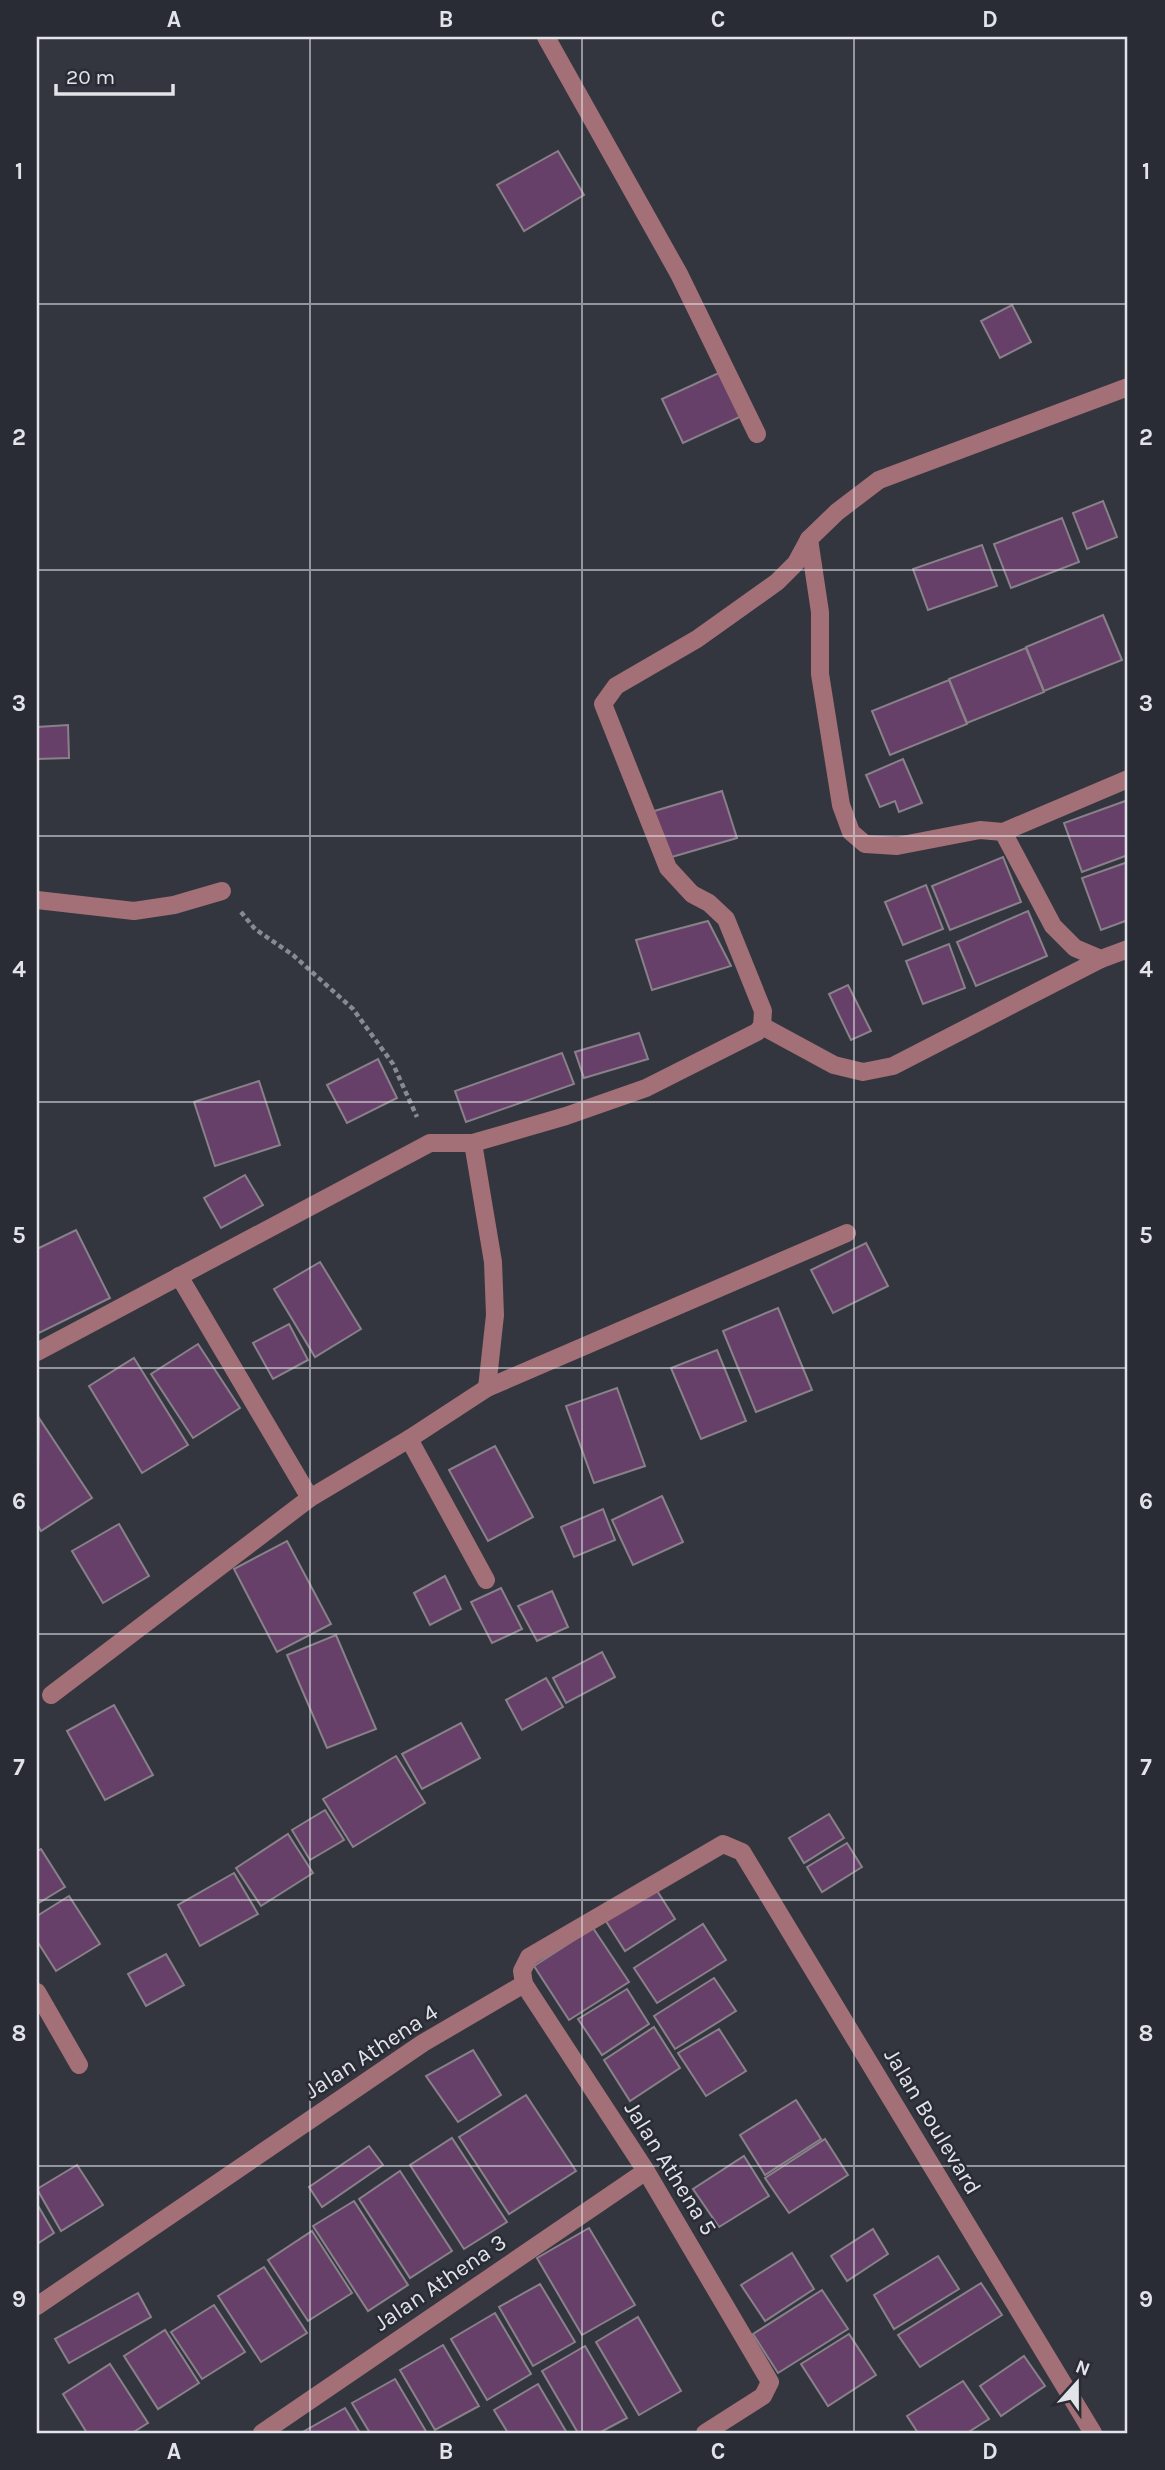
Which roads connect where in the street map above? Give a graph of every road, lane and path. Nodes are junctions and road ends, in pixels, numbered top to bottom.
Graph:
1 (546, 37) edge
2 (1128, 387) edge
3 (757, 434) dead end
4 (809, 539) junction
5 (1128, 779) edge
6 (1003, 832) junction
7 (222, 891) joint
8 (37, 900) edge
9 (1128, 949) edge
10 (1101, 959) junction
11 (762, 1026) junction
12 (430, 1143) junction
13 (473, 1143) junction
14 (847, 1233) dead end
15 (179, 1276) junction
16 (37, 1352) edge
17 (487, 1388) junction
18 (409, 1439) junction
19 (310, 1498) junction
20 (486, 1580) dead end
21 (51, 1695) dead end
22 (524, 1984) junction
23 (37, 1992) edge
24 (79, 2065) dead end
25 (646, 2171) junction
26 (37, 2306) edge
27 (262, 2433) edge
28 (705, 2433) edge
29 (1093, 2433) edge

1 - 3 street
2 - 4 street
4 - 6 street
4 - 11 street
5 - 6 street
6 - 10 street
7 - 8 street
7 - 12 path
9 - 10 street
10 - 11 street
11 - 13 street
12 - 13 street
12 - 15 street
13 - 17 street
14 - 17 street
15 - 16 street
15 - 19 street
17 - 18 street
18 - 19 street
18 - 20 street
19 - 21 street
22 - 25 street, Jalan Athena 5
22 - 26 street, Jalan Athena 4
22 - 29 street, Jalan Boulevard
23 - 24 street
25 - 27 street, Jalan Athena 3
25 - 28 street, Jalan Athena 5

